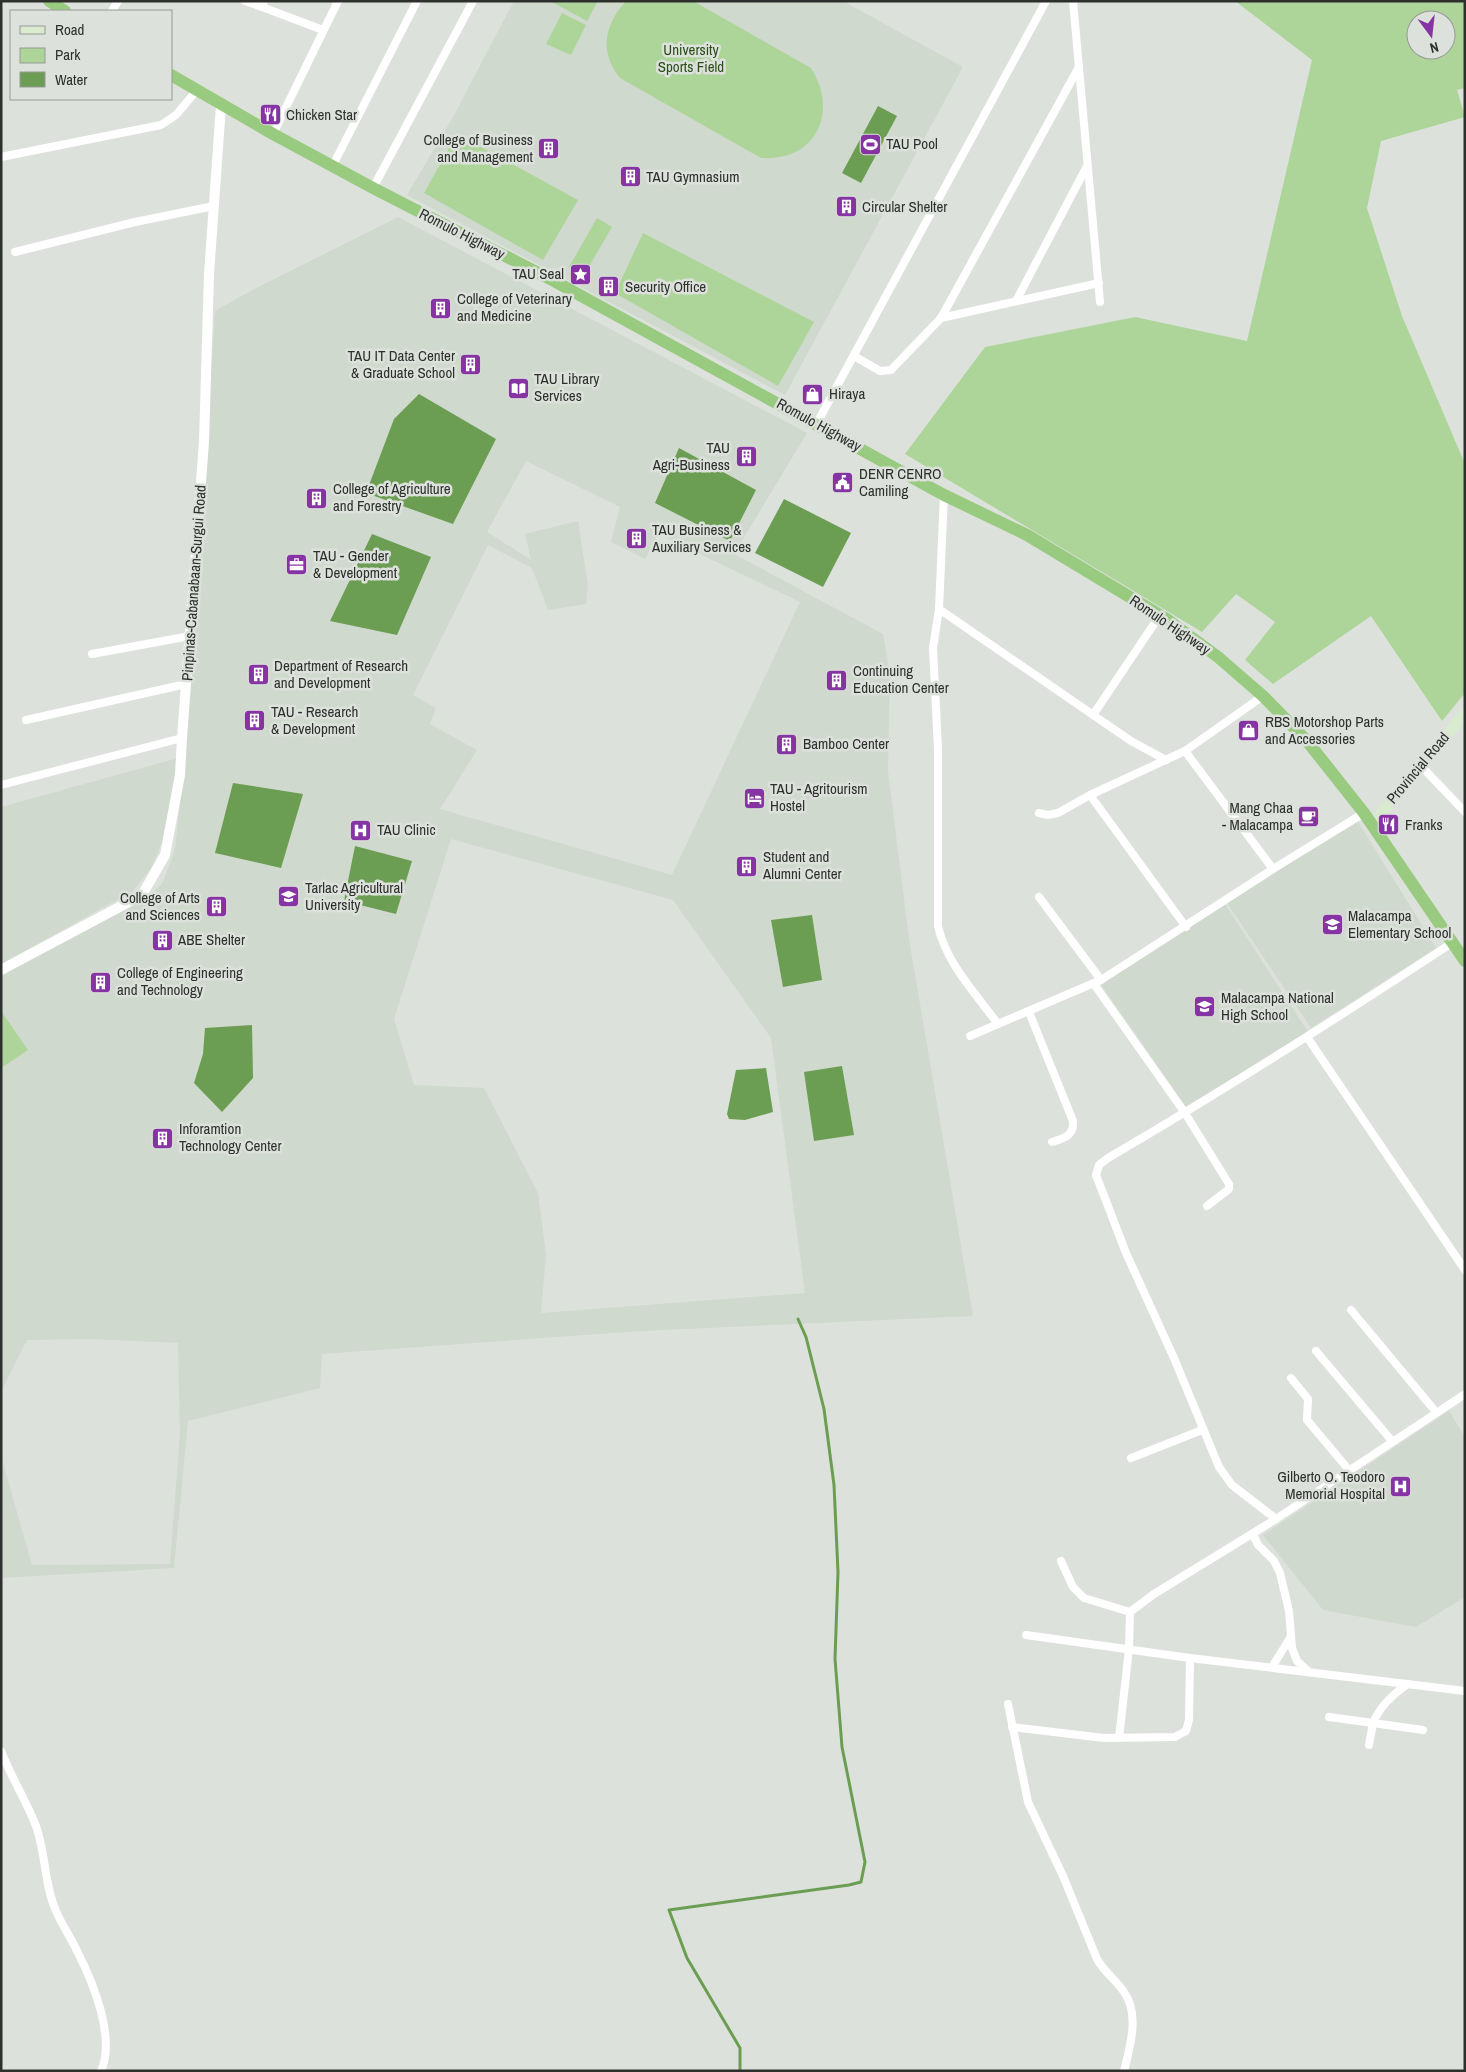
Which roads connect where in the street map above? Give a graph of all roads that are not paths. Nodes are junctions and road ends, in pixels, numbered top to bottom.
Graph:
1 (49, 1) edge
2 (245, 1) edge
3 (338, 1) edge
4 (418, 1) edge
5 (473, 1) edge
6 (1046, 1) edge
7 (1073, 1) edge
8 (263, 4) edge
9 (64, 7) edge
10 (324, 30) junction
11 (1079, 67) junction
12 (172, 76) edge
13 (197, 90) junction
14 (221, 104) junction
15 (273, 134) junction
16 (1, 157) edge
17 (1088, 165) junction
18 (332, 167) junction
19 (372, 188) junction
20 (214, 206) junction
21 (15, 252) dead end
22 (1098, 283) junction
23 (1016, 301) junction
24 (1100, 302) dead end
25 (941, 318) junction
26 (854, 356) junction
27 (817, 424) junction
28 (944, 495) junction
29 (939, 609) junction
30 (1160, 615) junction
31 (190, 636) junction
32 (92, 654) dead end
33 (186, 684) junction
34 (1263, 696) junction
35 (1465, 713) edge
36 (1093, 714) junction
37 (26, 720) dead end
38 (182, 738) junction
39 (1185, 751) junction
40 (1166, 760) junction
41 (1420, 765) junction
42 (1, 785) edge
43 (1090, 795) junction
44 (1465, 812) edge
45 (1039, 813) dead end
46 (1364, 813) junction
47 (1372, 824) junction
48 (1273, 869) junction
49 (1039, 897) dead end
50 (1186, 927) junction
51 (1452, 943) junction
52 (1465, 961) edge
53 (1, 970) edge
54 (1097, 982) junction
55 (1028, 1012) junction
56 (998, 1024) junction
57 (970, 1036) dead end
58 (1307, 1037) junction
59 (1185, 1113) junction
60 (1052, 1142) dead end
61 (1207, 1206) dead end
62 (1465, 1270) edge
63 (1351, 1310) dead end
64 (1316, 1351) dead end
65 (1291, 1378) dead end
66 (1465, 1394) edge
67 (1436, 1412) junction
68 (1202, 1430) junction
69 (1392, 1442) junction
70 (1131, 1458) dead end
71 (1349, 1470) junction
72 (1276, 1519) junction
73 (1253, 1534) junction
74 (1061, 1561) dead end
75 (1130, 1612) junction
76 (1026, 1635) dead end
77 (1290, 1638) junction
78 (1129, 1649) junction
79 (1190, 1658) junction
80 (1272, 1668) junction
81 (1309, 1672) junction
82 (1408, 1684) junction
83 (1465, 1691) edge
84 (1008, 1704) dead end
85 (1329, 1717) dead end
86 (1373, 1723) junction
87 (1012, 1727) junction
88 (1423, 1730) dead end
89 (1119, 1738) junction
90 (1369, 1745) dead end
91 (1, 1751) edge
92 (101, 2071) edge
93 (1124, 2071) edge

1 - 9 highway
2 - 8 street
3 - 10 street
4 - 18 street
5 - 19 street
6 - 26 street
7 - 11 street
8 - 10 street
10 - 15 street
11 - 17 street
11 - 25 street
12 - 13 highway, Romulo Highway
13 - 14 highway, Romulo Highway
13 - 16 street
14 - 15 highway, Romulo Highway
14 - 20 street, Pinpinas-Cabanabaan-Surgui Road
15 - 18 highway, Romulo Highway
17 - 22 street
17 - 23 street
18 - 19 highway, Romulo Highway
19 - 27 highway, Romulo Highway
20 - 21 street
20 - 31 street, Pinpinas-Cabanabaan-Surgui Road
22 - 23 street
22 - 24 street
23 - 25 street
25 - 26 street
26 - 27 street
27 - 28 highway, Romulo Highway
28 - 29 street
28 - 30 highway, Romulo Highway
29 - 36 street
29 - 56 street
30 - 34 highway, Romulo Highway
30 - 36 street
31 - 32 street
31 - 33 street, Pinpinas-Cabanabaan-Surgui Road
33 - 37 street
33 - 38 street, Pinpinas-Cabanabaan-Surgui Road
34 - 39 street
34 - 46 highway, Romulo Highway
35 - 41 main road, Provincial Road
36 - 40 street
38 - 42 street
38 - 53 street, Pinpinas-Cabanabaan-Surgui Road
39 - 40 street
39 - 48 street
40 - 43 street
41 - 44 street
41 - 47 main road, Provincial Road
43 - 45 street
43 - 50 street
46 - 47 highway, Romulo Highway
46 - 48 street
47 - 51 highway, Romulo Highway
48 - 50 street
49 - 54 street
50 - 54 street
51 - 52 highway, Romulo Highway
51 - 58 street
54 - 55 street
54 - 59 street
55 - 56 street
55 - 60 street
56 - 57 street
58 - 59 street
58 - 62 street
59 - 61 street
59 - 68 street
63 - 67 street
64 - 69 street
65 - 71 street
66 - 67 street
67 - 69 street
68 - 70 street
68 - 72 street
69 - 71 street
71 - 72 street
72 - 73 street
73 - 75 street
73 - 77 street
74 - 75 street
75 - 78 street
76 - 78 street
77 - 80 street
77 - 81 street
78 - 79 street
78 - 89 street
79 - 80 street
79 - 89 street
80 - 81 street
81 - 82 street
82 - 83 street
82 - 86 street
84 - 87 street
85 - 86 street
86 - 88 street
86 - 90 street
87 - 89 street
87 - 93 street
91 - 92 street

